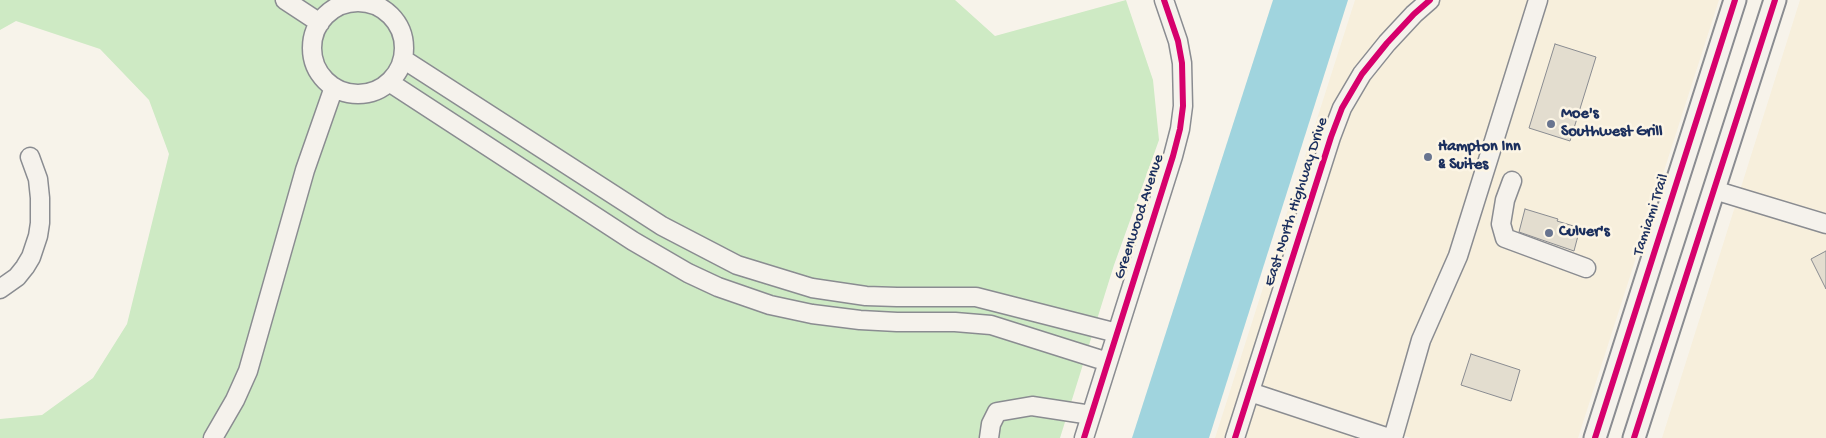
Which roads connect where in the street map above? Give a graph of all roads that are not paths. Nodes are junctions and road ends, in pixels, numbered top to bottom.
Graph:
1 (285, 0) edge
2 (1164, 0) edge
3 (1430, 0) edge
4 (1538, 0) edge
5 (1735, 0) edge
6 (1774, 0) edge
7 (384, 4) edge
8 (320, 23) junction
9 (403, 59) junction
10 (388, 82) junction
11 (334, 87) junction
12 (488, 115) junction
13 (474, 138) junction
14 (527, 140) junction
15 (30, 157) dead end
16 (512, 163) junction
17 (1512, 181) dead end
18 (1714, 190) junction
19 (656, 222) junction
20 (1826, 224) edge
21 (640, 245) junction
22 (1586, 268) dead end
23 (0, 289) edge
24 (897, 297) junction
25 (897, 322) junction
26 (1117, 333) junction
27 (1108, 362) junction
28 (1250, 392) junction
29 (1091, 414) junction
30 (213, 438) edge
31 (989, 438) edge
32 (1084, 438) edge
33 (1235, 438) edge
34 (1389, 438) edge
35 (1393, 438) edge
36 (1595, 438) edge
37 (1634, 438) edge

1 - 8 street
2 - 26 street, Greenwood Avenue
3 - 28 street, East North Highway Drive
4 - 35 street
5 - 36 main road, Tamiami Trail
6 - 18 main road
7 - 8 street
7 - 9 street
8 - 11 street
9 - 10 street
9 - 12 street
10 - 11 street
10 - 13 street
11 - 30 street
12 - 13 street
12 - 14 street
13 - 16 street
14 - 16 street
14 - 19 street
15 - 23 street
16 - 21 street
17 - 22 street
18 - 20 street
18 - 37 main road
19 - 21 street
19 - 24 street
21 - 25 street
24 - 25 street
24 - 26 street
25 - 27 street
26 - 27 street, Greenwood Avenue
27 - 29 street, Greenwood Avenue
28 - 33 street, East North Highway Drive
28 - 34 street
29 - 31 street
29 - 32 street, Greenwood Avenue

